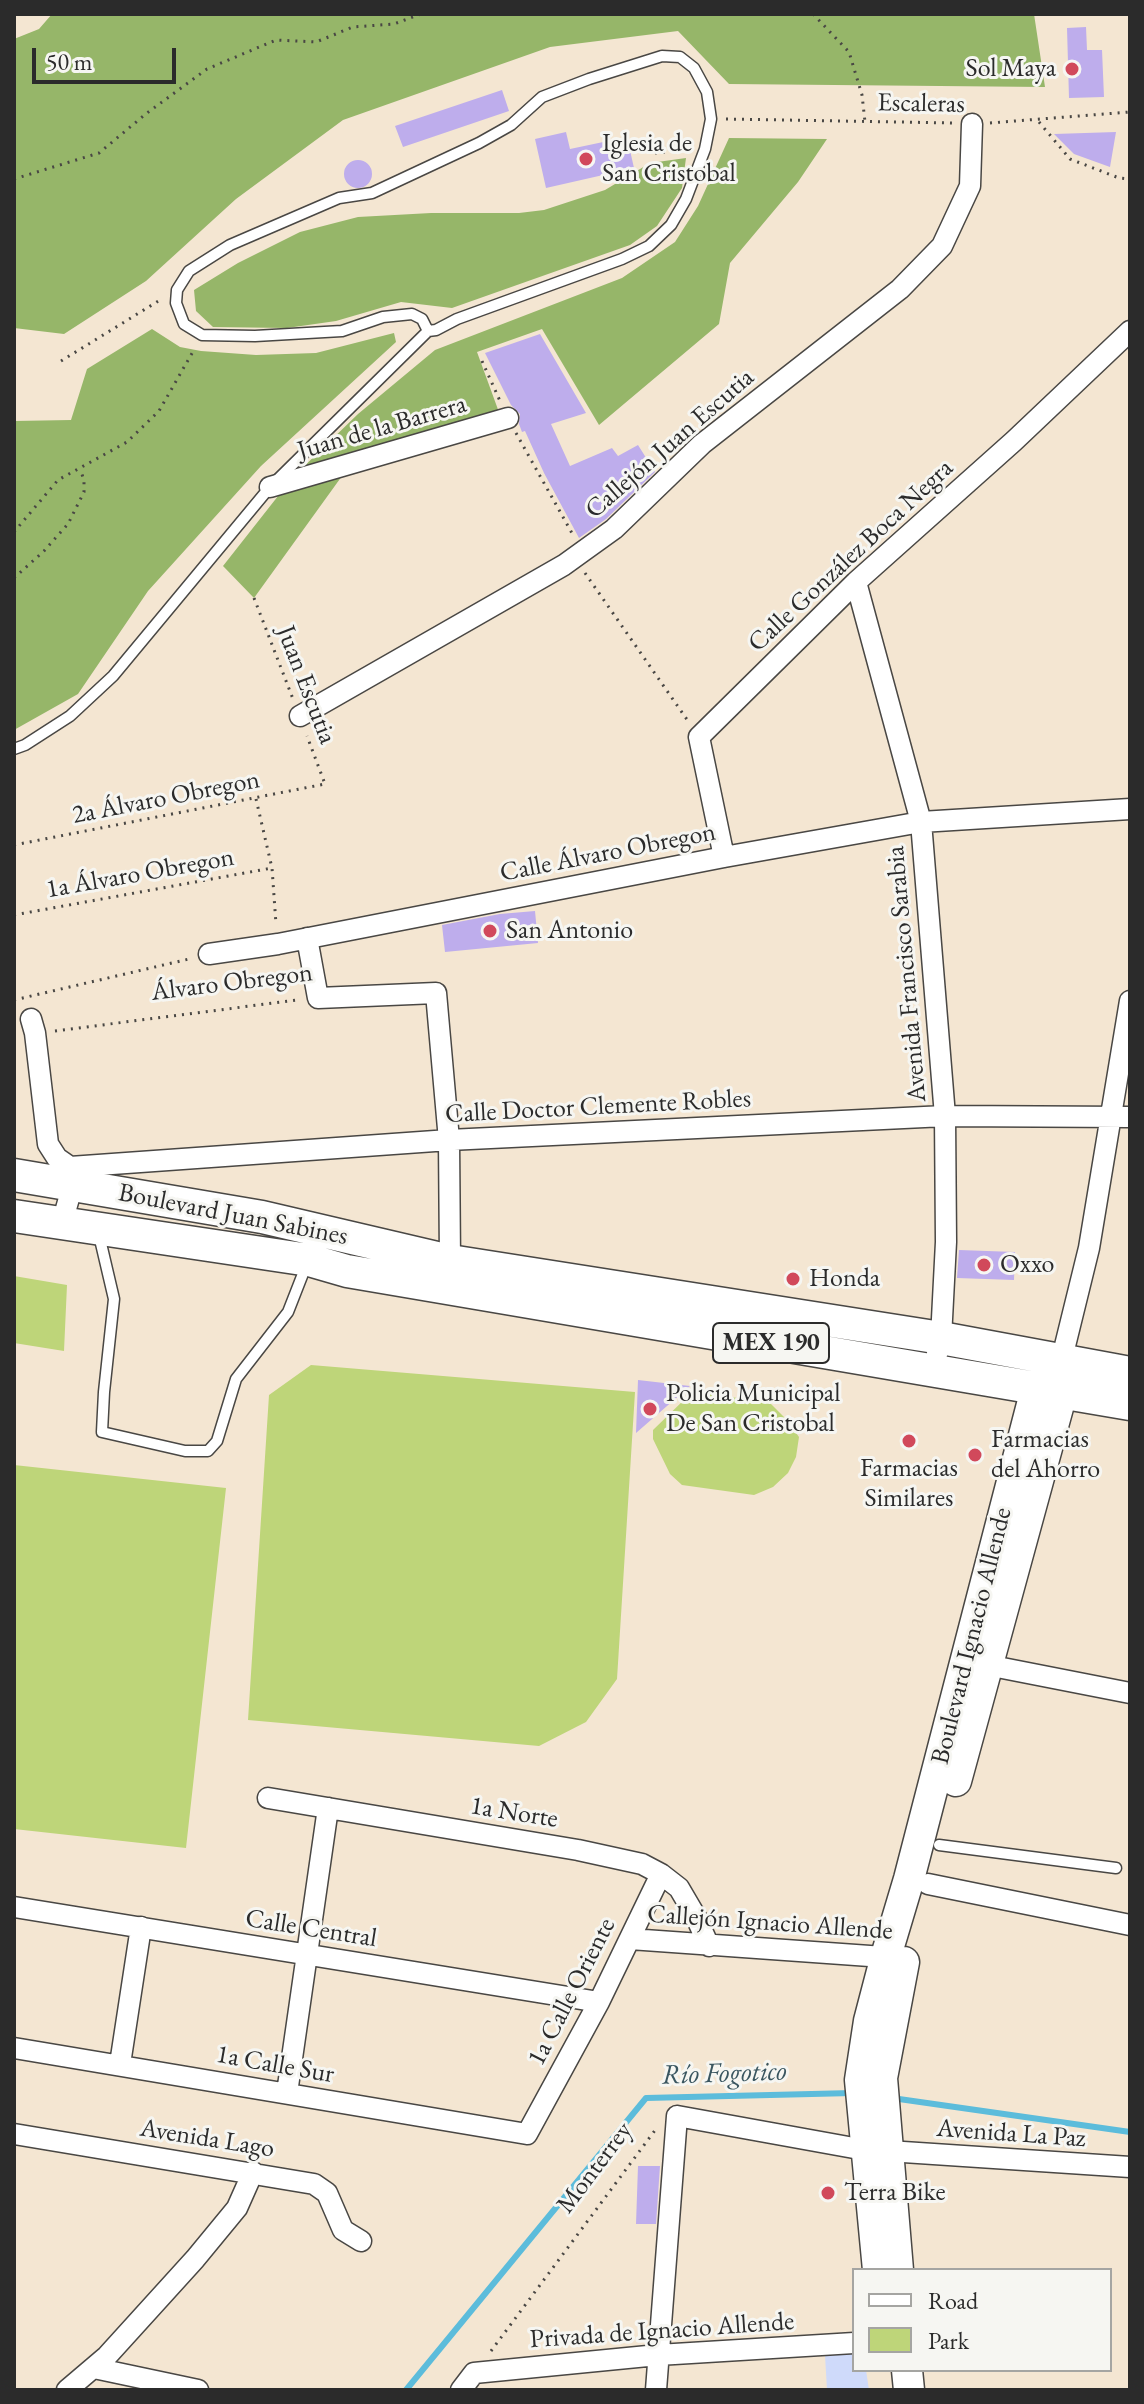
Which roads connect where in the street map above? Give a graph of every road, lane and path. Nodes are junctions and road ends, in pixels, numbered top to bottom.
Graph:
1 (421, 14) edge
2 (813, 14) edge
3 (1130, 112) edge
4 (711, 119) junction
5 (1038, 120) junction
6 (865, 122) junction
7 (972, 124) junction
8 (705, 149) junction
9 (655, 153) dead end
10 (14, 179) edge
11 (1130, 179) edge
12 (177, 290) junction
13 (428, 331) junction
14 (1130, 331) edge
15 (202, 335) junction
16 (61, 361) dead end
17 (482, 361) dead end
18 (508, 418) junction
19 (79, 467) junction
20 (270, 487) junction
21 (14, 532) edge
22 (578, 555) junction
23 (14, 578) edge
24 (856, 582) junction
25 (254, 598) dead end
26 (300, 716) junction
27 (699, 737) junction
28 (14, 749) edge
29 (325, 784) joint
30 (256, 799) junction
31 (1130, 809) edge
32 (921, 822) junction
33 (14, 845) edge
34 (724, 857) junction
35 (272, 868) junction
36 (14, 915) edge
37 (307, 938) junction
38 (278, 944) junction
39 (209, 954) joint
40 (318, 998) junction
41 (14, 1000) edge
42 (1130, 1001) edge
43 (33, 1026) joint
44 (945, 1116) junction
45 (1120, 1117) edge
46 (449, 1140) junction
47 (14, 1175) edge
48 (71, 1175) junction
49 (14, 1216) edge
50 (62, 1223) junction
51 (98, 1228) junction
52 (309, 1260) junction
53 (450, 1261) junction
54 (941, 1338) junction
55 (933, 1370) junction
56 (1130, 1373) edge
57 (1053, 1381) junction
58 (1130, 1404) edge
59 (987, 1665) junction
60 (1130, 1693) edge
61 (268, 1798) dead end
62 (328, 1808) junction
63 (939, 1845) junction
64 (1116, 1868) dead end
65 (661, 1874) junction
66 (928, 1884) junction
67 (14, 1907) edge
68 (1130, 1925) edge
69 (141, 1927) junction
70 (630, 1939) junction
71 (709, 1946) junction
72 (306, 1955) junction
73 (895, 1958) junction
74 (599, 2002) junction
75 (14, 2048) edge
76 (120, 2064) junction
77 (287, 2093) junction
78 (677, 2116) junction
79 (14, 2134) edge
80 (527, 2134) joint
81 (876, 2143) junction
82 (1130, 2167) edge
83 (253, 2172) junction
84 (361, 2241) dead end
85 (878, 2268) edge
86 (898, 2268) edge
87 (852, 2343) edge
88 (658, 2355) junction
89 (94, 2368) junction
90 (474, 2373) junction
91 (67, 2390) edge
92 (198, 2390) edge
93 (461, 2390) edge
94 (656, 2390) edge

1 - 10 path
2 - 6 path
3 - 5 path, Escaleras
4 - 6 path, Escaleras
4 - 8 lane
4 - 12 lane
5 - 7 path, Escaleras
5 - 11 path
6 - 7 path, Escaleras
7 - 22 street, Callejón Juan Escutia
8 - 9 path
8 - 13 lane
12 - 15 lane
12 - 16 path
13 - 15 lane
13 - 20 lane
14 - 24 street, Calle González Boca Negra
15 - 19 path
17 - 18 path, Juan de la Barrera
18 - 20 street, Juan de la Barrera
18 - 22 path, Juan de la Barrera
19 - 21 path
19 - 23 path
20 - 28 lane
22 - 26 street, Callejón Juan Escutia
22 - 27 path, Juan de la Barrera
24 - 27 street, Calle González Boca Negra
24 - 32 street, Avenida Francisco Sarabia
25 - 26 path, Juan Escutia
26 - 29 path, Juan Escutia
27 - 34 street
29 - 30 path, 2a Álvaro Obregon
30 - 33 path, 2a Álvaro Obregon
30 - 35 path, Álvaro Obregon
31 - 32 street, Calle Álvaro Obregon
32 - 34 street, Calle Álvaro Obregon
32 - 44 street, Avenida Francisco Sarabia
34 - 37 street, Calle Álvaro Obregon
35 - 36 path, 1a Álvaro Obregon
35 - 38 path, Álvaro Obregon
37 - 38 street, Calle Álvaro Obregon
37 - 40 street
38 - 39 street, Calle Álvaro Obregon
39 - 41 path, Álvaro Obregon
40 - 43 path, Álvaro Obregon
40 - 46 street, Álvaro Obregon
42 - 45 street
43 - 48 street
44 - 45 street, Calle Doctor Clemente Robles
44 - 46 street, Calle Doctor Clemente Robles
44 - 54 street, Avenida Francisco Sarabia
45 - 57 street
46 - 48 street, Calle Doctor Clemente Robles
46 - 53 street
47 - 48 main road, Boulevard Juan Sabines / MEX 190
48 - 50 street
48 - 53 main road, Boulevard Juan Sabines / MEX 190
49 - 50 main road, Boulevard Juan Sabines / MEX 190
50 - 51 main road, Boulevard Juan Sabines / MEX 190
51 - 52 main road, Boulevard Juan Sabines / MEX 190
51 - 52 lane
52 - 55 main road, Boulevard Juan Sabines / MEX 190
53 - 54 main road, MEX 190
54 - 55 street, Avenida Francisco Sarabia
54 - 57 main road, MEX 190
55 - 57 main road, MEX 190
56 - 57 main road, MEX 190
57 - 58 main road, MEX 190
57 - 59 main road, Boulevard Ignacio Allende
57 - 73 main road, Boulevard Ignacio Allende
59 - 60 street
59 - 63 main road, Boulevard Ignacio Allende
61 - 62 street, 1a Norte
62 - 65 street, 1a Norte
62 - 72 street
63 - 64 lane
63 - 66 main road, Boulevard Ignacio Allende
65 - 70 street, 1a Calle Oriente
65 - 71 street, 1a Norte
66 - 68 street
66 - 73 main road, Boulevard Ignacio Allende
67 - 69 street, Calle Central
69 - 72 street, Calle Central
69 - 76 street
70 - 71 street, Callejón Ignacio Allende
70 - 74 street, 1a Calle Oriente
71 - 73 street, Callejón Ignacio Allende
72 - 74 street, Calle Central
72 - 77 street
73 - 81 main road, Boulevard Ignacio Allende
74 - 80 street, 1a Calle Oriente
75 - 76 street, 1a Calle Sur
76 - 77 street, 1a Calle Sur
77 - 80 street, 1a Calle Sur
78 - 81 street
78 - 88 street
78 - 90 path, Monterrey
79 - 83 street, Avenida Lago
81 - 82 street, Avenida La Paz
81 - 85 main road, Boulevard Ignacio Allende
81 - 86 main road, Boulevard Ignacio Allende
83 - 84 street, Avenida Lago
83 - 89 street
87 - 88 street, Privada de Ignacio Allende
88 - 90 street, Privada de Ignacio Allende
88 - 94 street
89 - 91 street
89 - 92 street
90 - 93 street

